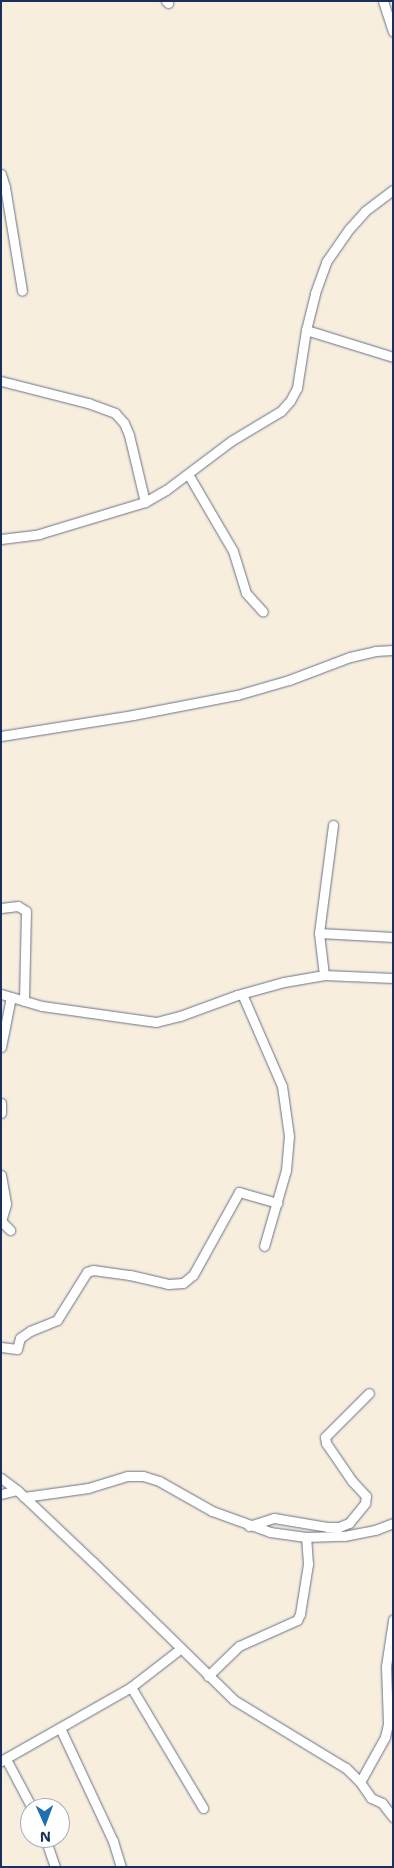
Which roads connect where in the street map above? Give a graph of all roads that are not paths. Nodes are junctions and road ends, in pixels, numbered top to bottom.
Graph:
1 (383, 1) edge
2 (393, 31) edge
3 (1, 174) edge
4 (393, 190) edge
5 (22, 291) dead end
6 (306, 330) junction
7 (393, 357) edge
8 (1, 381) edge
9 (188, 474) junction
10 (146, 502) junction
11 (1, 539) edge
12 (263, 612) dead end
13 (393, 650) edge
14 (1, 736) edge
15 (334, 825) dead end
16 (1, 908) edge
17 (319, 933) junction
18 (393, 937) edge
19 (324, 975) junction
20 (393, 978) edge
21 (1, 994) edge
22 (242, 994) junction
23 (11, 997) junction
24 (24, 1001) junction
25 (1, 1047) edge
26 (1, 1103) edge
27 (1, 1113) edge
28 (1, 1175) edge
29 (277, 1203) junction
30 (1, 1221) edge
31 (10, 1230) dead end
32 (264, 1246) dead end
33 (1, 1347) edge
34 (369, 1393) dead end
35 (1, 1478) edge
36 (1, 1494) edge
37 (20, 1494) junction
38 (393, 1523) edge
39 (249, 1526) junction
40 (306, 1538) junction
41 (393, 1620) edge
42 (180, 1649) junction
43 (208, 1676) junction
44 (131, 1687) junction
45 (60, 1728) junction
46 (4, 1760) edge
47 (360, 1782) junction
48 (26, 1798) edge
49 (203, 1808) dead end
50 (393, 1817) edge
51 (48, 1848) edge
52 (55, 1867) edge
53 (121, 1867) edge

1 - 2 street
3 - 5 street
4 - 6 street
6 - 7 street
6 - 9 street
8 - 10 street
9 - 10 street
9 - 12 street
10 - 11 street
13 - 14 street
15 - 17 street
16 - 24 street
17 - 18 street
17 - 19 street
19 - 20 street
19 - 22 street
21 - 23 street
22 - 24 street
22 - 29 street
23 - 24 street
23 - 25 street
26 - 27 street
28 - 30 street
29 - 32 street
29 - 33 street
30 - 31 street
34 - 39 street
35 - 37 street
36 - 37 street
37 - 39 street
37 - 42 street
38 - 40 street
39 - 40 street
40 - 43 street
41 - 47 street
42 - 43 street
42 - 44 street
43 - 47 street
44 - 45 street
44 - 49 street
45 - 46 street
45 - 53 street
46 - 48 street
47 - 50 street
51 - 52 street

